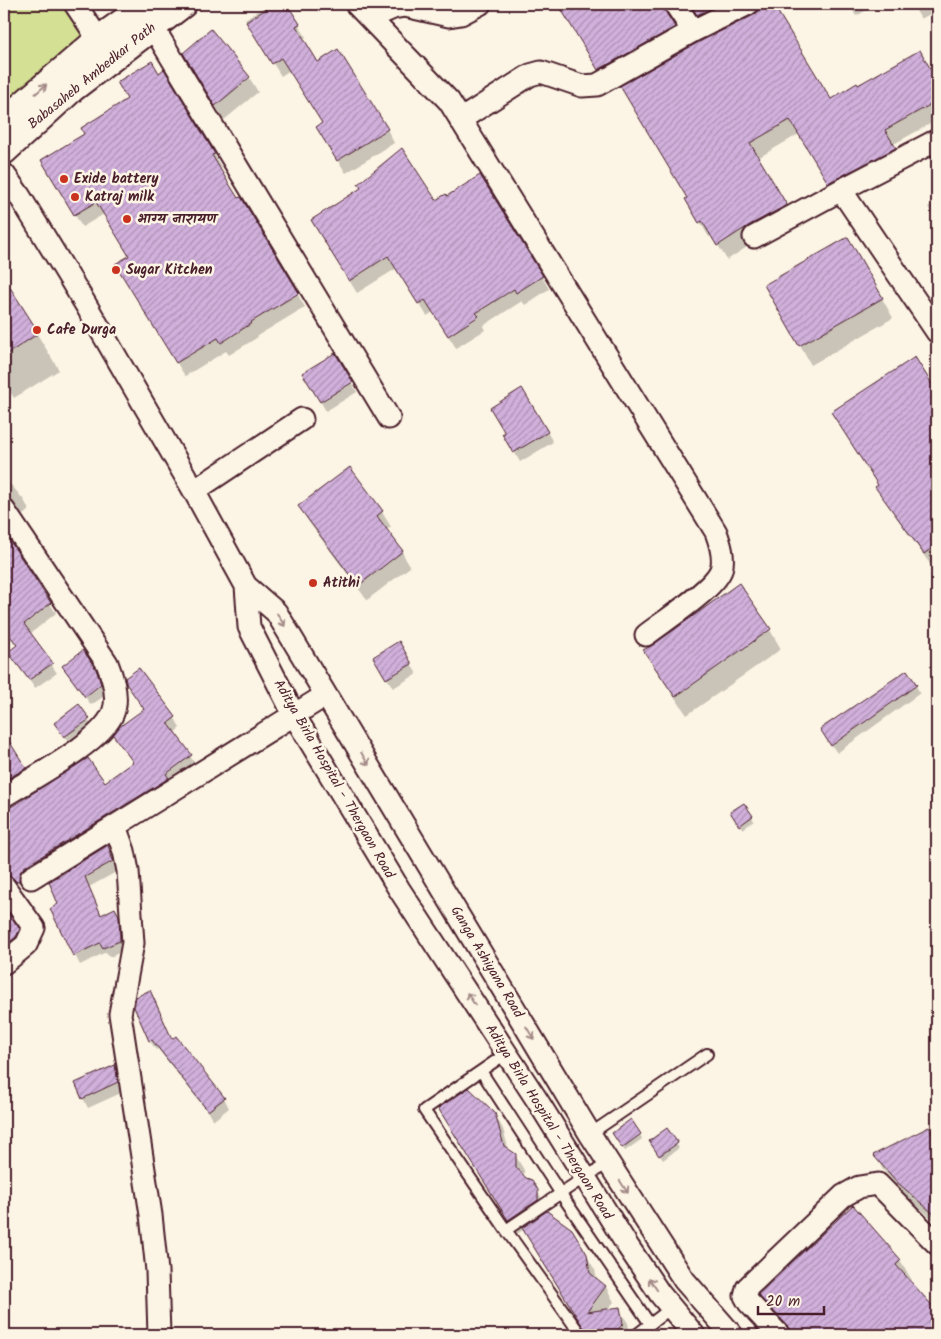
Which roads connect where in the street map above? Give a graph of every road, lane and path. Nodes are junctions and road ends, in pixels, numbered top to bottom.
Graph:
1 (75, 4) edge
2 (183, 4) edge
3 (480, 4) edge
4 (676, 4) edge
5 (748, 4) edge
6 (363, 11) edge
7 (148, 13) edge
8 (693, 31) junction
9 (105, 49) junction
10 (460, 120) junction
11 (4, 121) edge
12 (937, 140) edge
13 (4, 151) edge
14 (4, 174) edge
15 (842, 190) junction
16 (754, 237) dead end
17 (937, 332) edge
18 (302, 418) dead end
19 (389, 418) dead end
20 (194, 491) junction
21 (4, 510) edge
22 (246, 586) junction
23 (646, 635) dead end
24 (326, 695) junction
25 (294, 715) junction
26 (4, 796) edge
27 (115, 826) junction
28 (31, 878) dead end
29 (4, 886) edge
30 (4, 963) edge
31 (506, 1053) junction
32 (707, 1054) dead end
33 (481, 1071) junction
34 (590, 1134) junction
35 (609, 1163) junction
36 (585, 1177) junction
37 (561, 1194) junction
38 (506, 1230) junction
39 (937, 1244) edge
40 (671, 1308) junction
41 (650, 1324) junction
42 (159, 1335) edge
43 (581, 1335) edge
44 (636, 1335) edge
45 (694, 1335) edge
46 (732, 1335) edge
47 (779, 1335) edge

1 - 9 street
2 - 7 street, Babasaheb Ambedkar Path
3 - 6 street
4 - 8 street
5 - 8 street
6 - 10 street
7 - 9 street, Babasaheb Ambedkar Path
7 - 19 street
8 - 10 street
11 -> 9 street, Babasaheb Ambedkar Path
9 - 13 street, Babasaheb Ambedkar Path
10 - 23 street
12 - 15 street
14 - 20 street, Aditya Birla Hospital - Thergaon Road
15 - 16 street
15 - 17 street
18 - 20 street
20 - 22 street, Aditya Birla Hospital - Thergaon Road
21 - 26 street
22 -> 24 street, Ganga Ashiyana Road
22 - 25 street, Aditya Birla Hospital - Thergaon Road
24 - 25 street
24 -> 34 street, Ganga Ashiyana Road
25 - 27 street
31 -> 25 street, Aditya Birla Hospital - Thergaon Road
27 - 28 street
27 - 42 street
29 - 30 street
31 - 33 lane
31 - 36 street, Aditya Birla Hospital - Thergaon Road
32 - 34 lane
33 - 37 lane
33 - 38 lane
34 - 35 street, Ganga Ashiyana Road
35 - 36 lane
35 -> 46 street, Ganga Ashiyana Road
36 - 37 lane
40 -> 36 street, Aditya Birla Hospital - Thergaon Road
37 - 38 lane
37 - 41 lane
38 - 43 lane
39 - 47 street
40 - 41 lane
40 - 45 street, Aditya Birla Hospital - Thergaon Road
41 - 44 lane

